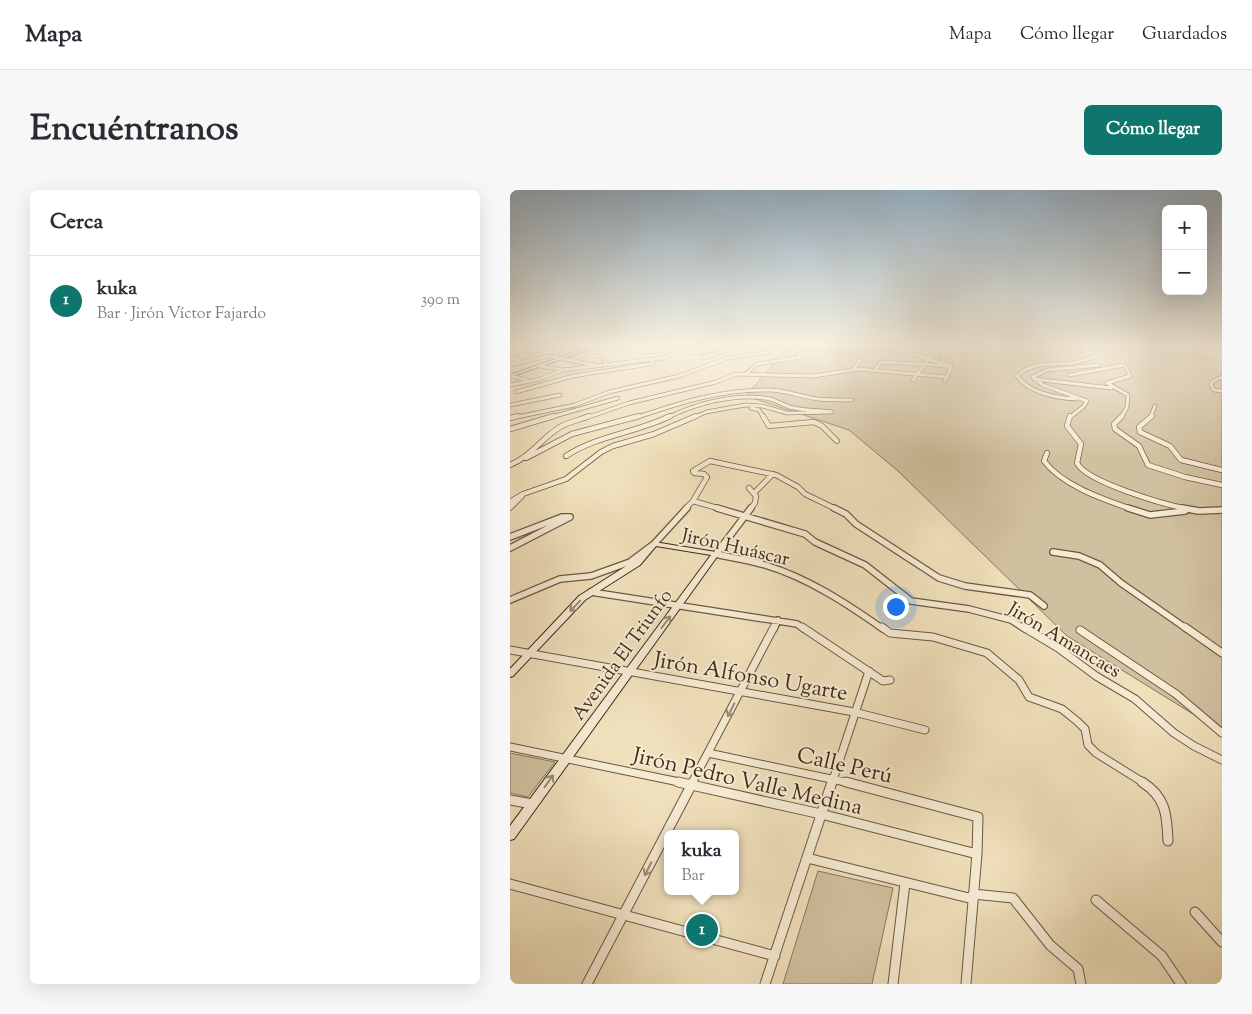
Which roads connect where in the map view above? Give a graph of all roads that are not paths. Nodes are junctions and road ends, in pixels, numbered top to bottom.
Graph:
1 (548, 383) edge
2 (648, 383) edge
3 (712, 383) edge
4 (1022, 383) edge
5 (1040, 383) edge
6 (1070, 383) edge
7 (1107, 383) edge
8 (1212, 383) edge
9 (1116, 388) junction
10 (516, 392) dead end
11 (1222, 392) edge
12 (560, 395) dead end
13 (618, 398) dead end
14 (852, 400) dead end
15 (1086, 400) junction
16 (510, 405) edge
17 (1155, 406) dead end
18 (724, 408) junction
19 (510, 418) edge
20 (510, 430) edge
21 (837, 441) dead end
22 (1047, 453) dead end
23 (566, 456) dead end
24 (522, 460) junction
25 (510, 465) edge
26 (1222, 470) edge
27 (773, 474) junction
28 (1222, 486) edge
29 (749, 488) dead end
30 (754, 493) junction
31 (523, 494) junction
32 (693, 501) junction
33 (510, 502) edge
34 (510, 508) edge
35 (1192, 510) junction
36 (1222, 510) edge
37 (745, 516) junction
38 (510, 538) edge
39 (654, 544) junction
40 (510, 548) edge
41 (1053, 552) dead end
42 (716, 554) junction
43 (591, 592) junction
44 (510, 600) edge
45 (679, 605) junction
46 (1044, 606) dead end
47 (778, 620) junction
48 (1080, 630) dead end
49 (510, 650) edge
50 (530, 653) junction
51 (1222, 653) edge
52 (630, 671) junction
53 (869, 671) junction
54 (510, 674) edge
55 (890, 680) dead end
56 (740, 691) junction
57 (854, 712) junction
58 (925, 730) dead end
59 (1222, 733) edge
60 (510, 747) edge
61 (708, 753) junction
62 (565, 759) junction
63 (1222, 760) edge
64 (833, 779) junction
65 (692, 785) junction
66 (510, 800) edge
67 (532, 804) junction
68 (821, 814) junction
69 (669, 830) edge
70 (510, 835) edge
71 (664, 839) edge
72 (1168, 841) dead end
73 (977, 854) junction
74 (807, 858) junction
75 (905, 883) junction
76 (510, 884) edge
77 (973, 896) junction
78 (1096, 900) dead end
79 (1195, 912) dead end
80 (625, 915) junction
81 (1222, 942) edge
82 (775, 956) junction
83 (587, 984) edge
84 (765, 984) edge
85 (893, 984) edge
86 (966, 984) edge
87 (1081, 984) edge
88 (1181, 984) edge

1 - 10 street
2 - 19 street
3 - 24 street
4 - 15 street
5 - 15 street
6 - 9 street
7 - 9 street
8 - 11 street
9 - 28 street
12 - 16 street
13 - 20 street
14 - 24 street
15 - 35 street
17 - 26 street
18 - 21 street
18 - 23 street
18 - 31 street
22 - 35 street
24 - 25 street
27 - 30 street, Avenida El Triunfo
27 - 32 street
27 - 46 street
29 - 30 street
30 - 37 street, Avenida El Triunfo
31 - 33 street
31 - 34 street
32 - 37 street, Jirón Amancaes
32 - 39 street
35 - 36 street
37 - 42 street, Avenida El Triunfo
37 - 63 street, Jirón Amancaes
38 - 40 street
39 - 42 street, Jirón Huáscar
39 - 43 street
39 - 44 street
41 - 51 street
42 - 45 street, Avenida El Triunfo
42 - 72 street, Jirón Huáscar
43 - 45 street
43 -> 50 street
45 - 47 street
52 -> 45 street, Avenida El Triunfo
47 - 53 street
47 - 56 street
48 - 59 street
49 - 50 street, Jirón Alfonso Ugarte
50 - 52 street, Jirón Alfonso Ugarte
50 - 54 street
52 - 56 street, Jirón Alfonso Ugarte
52 - 62 street, Avenida El Triunfo
53 - 55 street
53 - 57 street
56 - 57 street, Jirón Alfonso Ugarte
56 -> 61 street
57 - 58 street, Jirón Alfonso Ugarte
57 - 64 street
60 - 62 street, Jirón Pedro Valle Medina
61 - 64 street, Calle Perú
61 - 65 street
62 - 65 street, Jirón Pedro Valle Medina
67 -> 62 street, Avenida El Triunfo
64 - 68 street
64 - 73 street, Calle Perú
65 - 68 street, Jirón Pedro Valle Medina
65 -> 69 street
66 - 67 street
67 - 70 street, Avenida El Triunfo
68 - 73 street, Jirón Pedro Valle Medina
68 - 74 street
71 -> 80 street
73 - 77 street
74 - 75 street
74 - 82 street
75 - 77 street
75 - 85 street
76 - 80 street
77 - 86 street
77 - 87 street
78 - 88 street
79 - 81 street
80 - 82 street
80 - 83 street
82 - 84 street

